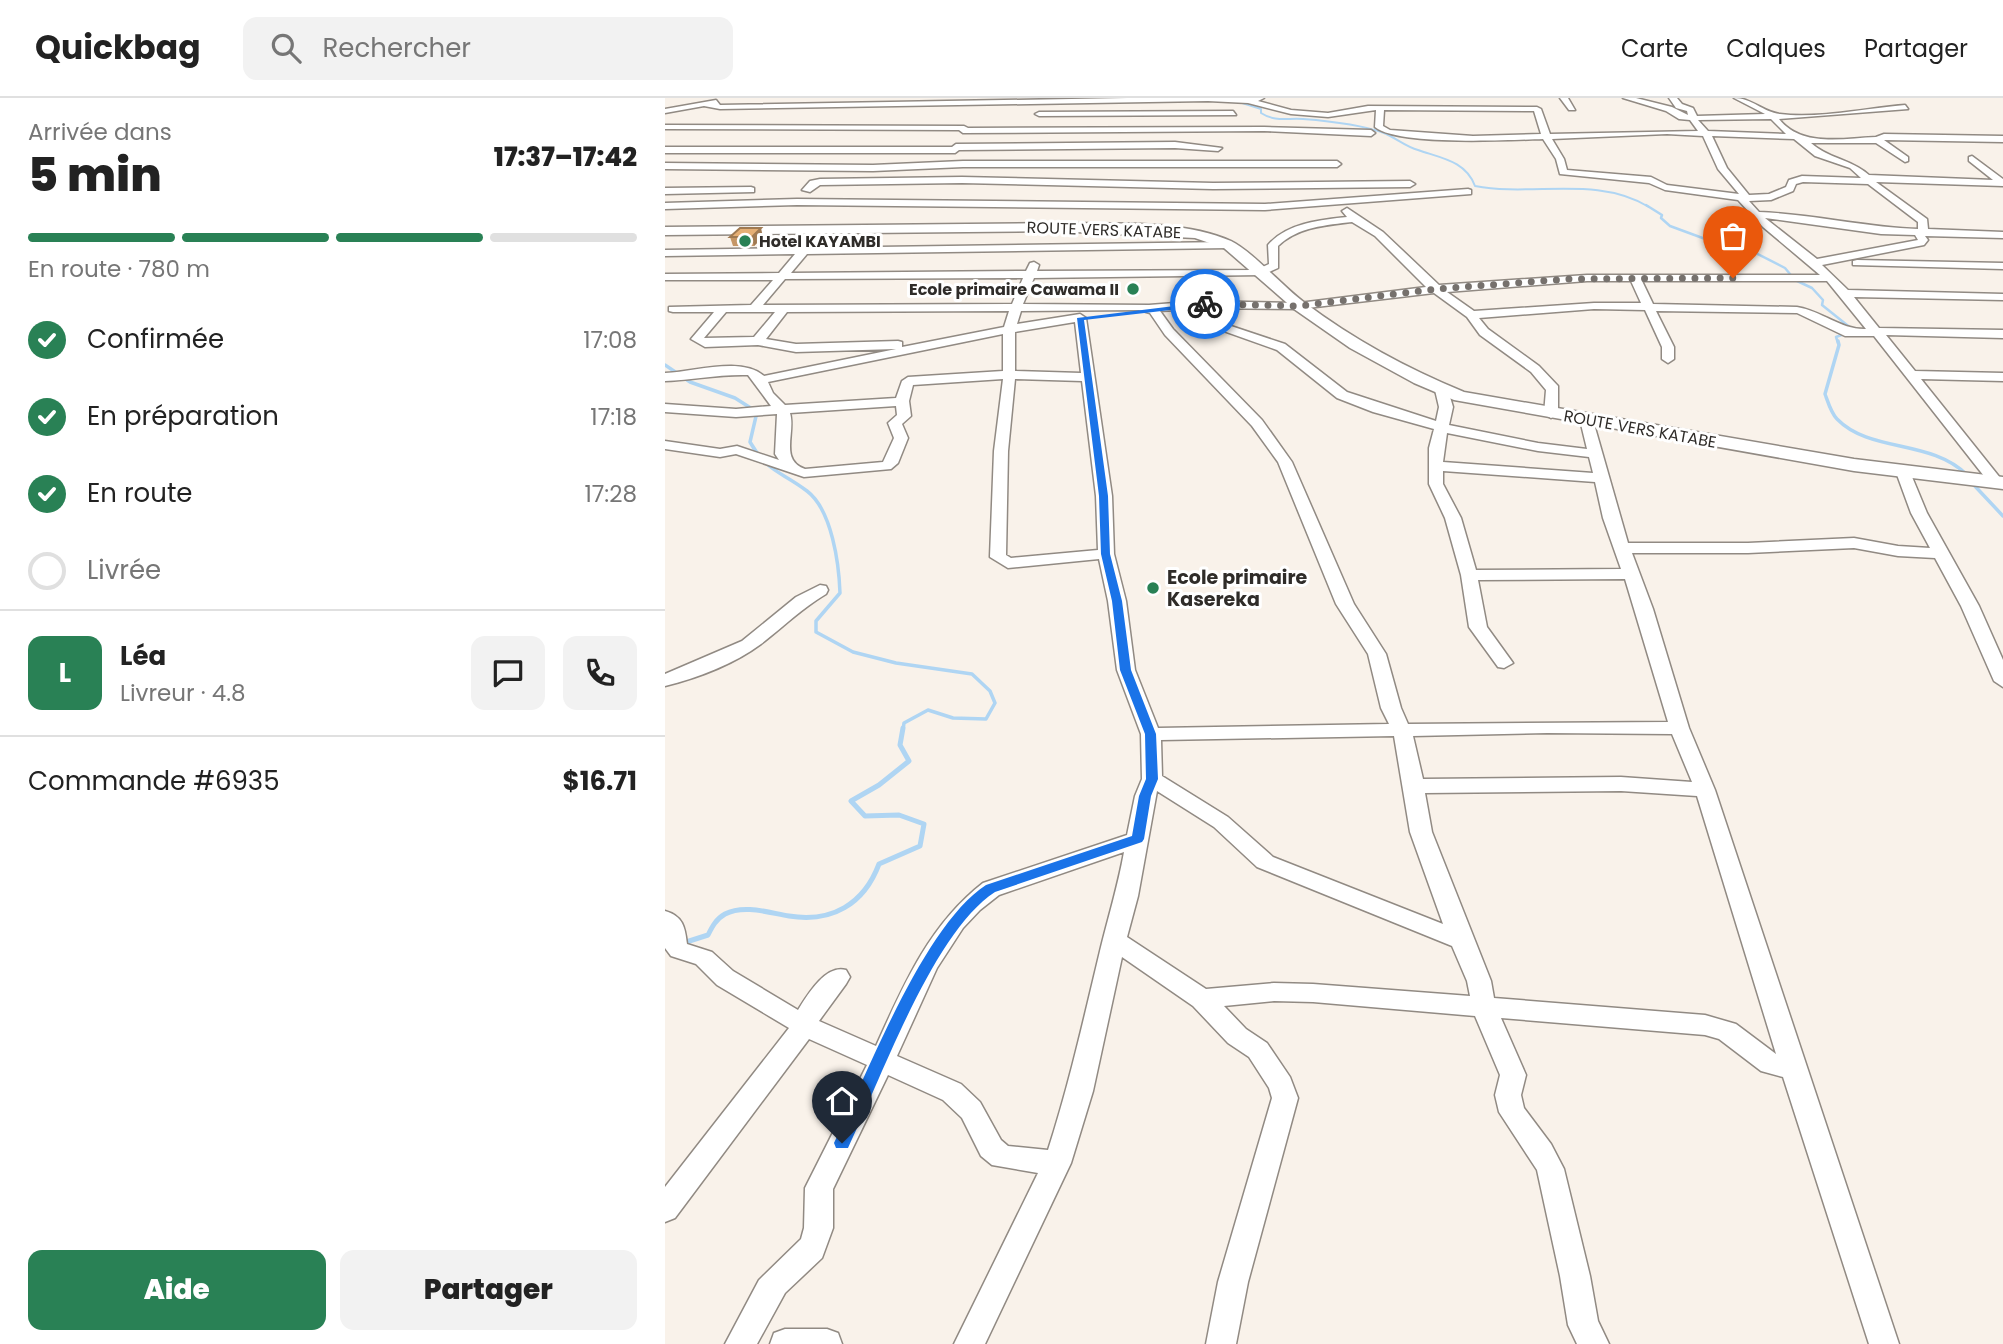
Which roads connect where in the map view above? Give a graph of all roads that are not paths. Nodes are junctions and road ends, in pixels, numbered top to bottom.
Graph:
1 (742, 98) edge
2 (1260, 98) edge
3 (1365, 98) edge
4 (1445, 98) edge
5 (1477, 98) edge
6 (1511, 98) edge
7 (1563, 98) edge
8 (1627, 98) edge
9 (1672, 98) edge
10 (1747, 99) edge
11 (1885, 99) edge
12 (974, 101) edge
13 (1231, 101) junction
14 (1248, 101) junction
15 (1295, 102) dead end
16 (1849, 102) dead end
17 (704, 104) junction
18 (917, 104) junction
19 (1494, 105) junction
20 (1380, 108) junction
21 (1572, 108) dead end
22 (1436, 109) junction
23 (665, 111) edge
24 (1289, 111) junction
25 (1855, 111) junction
26 (1163, 112) junction
27 (1233, 113) dead end
28 (1027, 114) dead end
29 (913, 116) dead end
30 (1814, 116) junction
31 (733, 117) dead end
32 (758, 117) dead end
33 (1693, 118) junction
34 (1776, 118) junction
35 (965, 126) junction
36 (665, 127) edge
37 (1264, 129) junction
38 (1703, 132) junction
39 (1371, 133) dead end
40 (1547, 137) junction
41 (665, 138) edge
42 (1799, 139) junction
43 (1850, 139) junction
44 (2003, 139) edge
45 (1878, 140) junction
46 (1831, 141) junction
47 (955, 148) junction
48 (1218, 148) dead end
49 (665, 150) edge
50 (1905, 159) dead end
51 (1972, 159) dead end
52 (1336, 164) dead end
53 (1850, 164) junction
54 (946, 165) junction
55 (1226, 165) junction
56 (665, 166) edge
57 (682, 166) junction
58 (665, 175) edge
59 (1870, 180) junction
60 (936, 182) junction
61 (1418, 184) dead end
62 (1201, 186) junction
63 (757, 190) dead end
64 (792, 190) dead end
65 (807, 190) junction
66 (665, 191) edge
67 (1468, 192) dead end
68 (1745, 198) junction
69 (801, 202) junction
70 (920, 203) junction
71 (1340, 203) junction
72 (665, 206) edge
73 (1185, 207) junction
74 (1758, 215) junction
75 (1354, 219) junction
76 (817, 229) junction
77 (665, 231) edge
78 (1171, 231) junction
79 (1923, 233) junction
80 (2003, 235) edge
81 (1229, 245) junction
82 (1041, 248) junction
83 (803, 252) junction
84 (665, 253) edge
85 (1816, 262) junction
86 (2003, 266) edge
87 (1258, 273) junction
88 (1030, 274) junction
89 (665, 277) edge
90 (779, 277) junction
91 (1635, 278) junction
92 (1826, 278) junction
93 (1436, 289) junction
94 (1845, 293) junction
95 (2003, 297) edge
96 (1233, 303) junction
97 (1178, 306) junction
98 (1299, 306) junction
99 (1652, 308) junction
100 (673, 309) dead end
101 (723, 309) junction
102 (1017, 309) junction
103 (1150, 309) junction
104 (753, 310) junction
105 (783, 310) junction
106 (1471, 315) junction
107 (1080, 318) junction
108 (1209, 322) junction
109 (1009, 330) junction
110 (1878, 333) junction
111 (2003, 334) edge
112 (758, 341) junction
113 (924, 347) junction
114 (1668, 359) dead end
115 (1008, 375) junction
116 (1910, 375) junction
117 (665, 377) edge
118 (1088, 377) junction
119 (2003, 377) edge
120 (761, 380) junction
121 (1442, 390) junction
122 (902, 401) junction
123 (665, 408) edge
124 (782, 409) junction
125 (1551, 414) junction
126 (1587, 420) junction
127 (1443, 429) junction
128 (665, 445) edge
129 (1597, 454) junction
130 (1437, 466) junction
131 (793, 469) junction
132 (1903, 472) junction
133 (1601, 478) junction
134 (1993, 482) edge
135 (1622, 548) junction
136 (1939, 553) junction
137 (1106, 554) junction
138 (1631, 574) junction
139 (1469, 575) junction
140 (820, 590) dead end
141 (1504, 663) dead end
142 (665, 680) edge
143 (2003, 681) edge
144 (1679, 728) junction
145 (1403, 731) junction
146 (1151, 734) junction
147 (1152, 779) junction
148 (1412, 786) junction
149 (1705, 790) junction
150 (1138, 839) junction
151 (665, 919) edge
152 (1114, 940) junction
153 (1461, 940) junction
154 (838, 976) dead end
155 (1202, 999) junction
156 (1483, 1007) junction
157 (805, 1026) junction
158 (883, 1059) junction
159 (1794, 1069) junction
160 (1057, 1163) junction
161 (665, 1209) edge
162 (740, 1344) edge
163 (785, 1344) edge
164 (827, 1344) edge
165 (969, 1344) edge
166 (1221, 1344) edge
167 (1593, 1344) edge
168 (1884, 1344) edge

1 - 17 street
2 - 14 street
3 - 20 street
4 - 22 street
5 - 19 street
6 - 19 street
7 - 21 street
8 - 33 street
9 - 33 street
10 - 34 street
11 - 25 street
12 - 13 street
12 - 18 street
12 - 35 street
13 - 14 street
13 - 26 street
14 - 24 street
15 - 24 street
16 - 25 street
17 - 18 street
17 - 23 street
18 - 29 street
19 - 22 street
19 - 40 street
20 - 22 street
20 - 24 street
20 - 40 street
24 - 37 street
25 - 30 street
26 - 27 street
26 - 28 street
30 - 34 street
30 - 43 street
31 - 32 street
33 - 34 street
33 - 38 street
34 - 42 street
35 - 36 street
35 - 37 street
35 - 41 street
35 - 47 street
37 - 39 street
38 - 40 street
38 - 42 street
38 - 68 street
40 - 68 street
42 - 46 street
42 - 53 street
43 - 45 street
43 - 46 street
44 - 45 street
45 - 50 street
46 - 53 street
47 - 48 street
47 - 49 street
47 - 54 street
51 - 59 street
52 - 55 street
53 - 59 street
54 - 55 street
54 - 57 street
54 - 60 street
55 - 62 street
56 - 57 street
57 - 58 street
59 - 68 street
59 - 79 street
60 - 62 street
60 - 65 street
60 - 70 street
61 - 62 street
62 - 73 street
63 - 66 street
64 - 65 street
65 - 69 street
67 - 71 street
68 - 74 street
69 - 70 street
69 - 72 street
70 - 73 street
71 - 73 street
71 - 75 street
73 - 78 street
74 - 79 street
74 - 85 street
75 - 87 street
75 - 93 street
76 - 77 street, ROUTE VERS KATABE
76 - 78 street, ROUTE VERS KATABE
76 - 83 street
78 - 81 street, ROUTE VERS KATABE
79 - 80 street
79 - 85 street
81 - 82 street
81 - 87 street, ROUTE VERS KATABE
82 - 83 street
82 - 88 street
83 - 84 street
83 - 90 street
85 - 86 street
85 - 92 street
87 - 88 street
87 - 98 street, ROUTE VERS KATABE
88 - 90 street
88 - 102 street
89 - 90 street
90 - 104 street
91 - 92 street
91 - 93 street
91 - 99 street
92 - 94 street
93 - 98 street
93 - 106 street
94 - 95 street
94 - 110 street
96 - 97 street
96 - 98 street
96 - 108 street
97 - 103 street
97 - 108 street
98 - 121 street, ROUTE VERS KATABE
99 - 106 street
99 - 110 street
99 - 114 street
100 - 101 street
101 - 104 street
101 - 112 street
102 - 103 street
102 - 105 street
102 - 109 street
103 - 107 street
103 - 145 street
104 - 105 street
105 - 112 street
106 - 125 street
107 - 109 street
107 - 118 street
108 - 127 street
109 - 113 street
109 - 115 street
110 - 111 street
110 - 116 street
112 - 113 street
113 - 120 street
115 - 118 street
115 - 122 street
115 - 137 street
116 - 119 street
116 - 134 street
117 - 120 street
118 - 137 street
120 - 124 street
121 - 125 street, ROUTE VERS KATABE
121 - 127 street
122 - 124 street
122 - 131 street
123 - 124 street
124 - 131 street
125 - 126 street, ROUTE VERS KATABE
126 - 129 street
126 - 132 street, ROUTE VERS KATABE
127 - 129 street
127 - 130 street
128 - 131 street
129 - 133 street
130 - 133 street
130 - 139 street
132 - 134 street, ROUTE VERS KATABE
132 - 136 street
133 - 135 street
135 - 136 street
135 - 138 street
136 - 143 street
137 - 146 street
138 - 139 street
138 - 144 street
139 - 141 street
140 - 142 street
144 - 145 street
144 - 149 street
145 - 146 street
145 - 148 street
146 - 147 street
147 - 150 street
147 - 153 street
148 - 149 street
148 - 153 street
149 - 159 street
150 - 152 street
150 - 158 street
151 - 157 street
152 - 155 street
152 - 160 street
153 - 156 street
154 - 157 street
155 - 156 street
155 - 166 street
156 - 159 street
156 - 167 street
157 - 158 street
157 - 161 street
158 - 160 street
158 - 162 street
159 - 168 street
160 - 165 street
163 - 164 street

